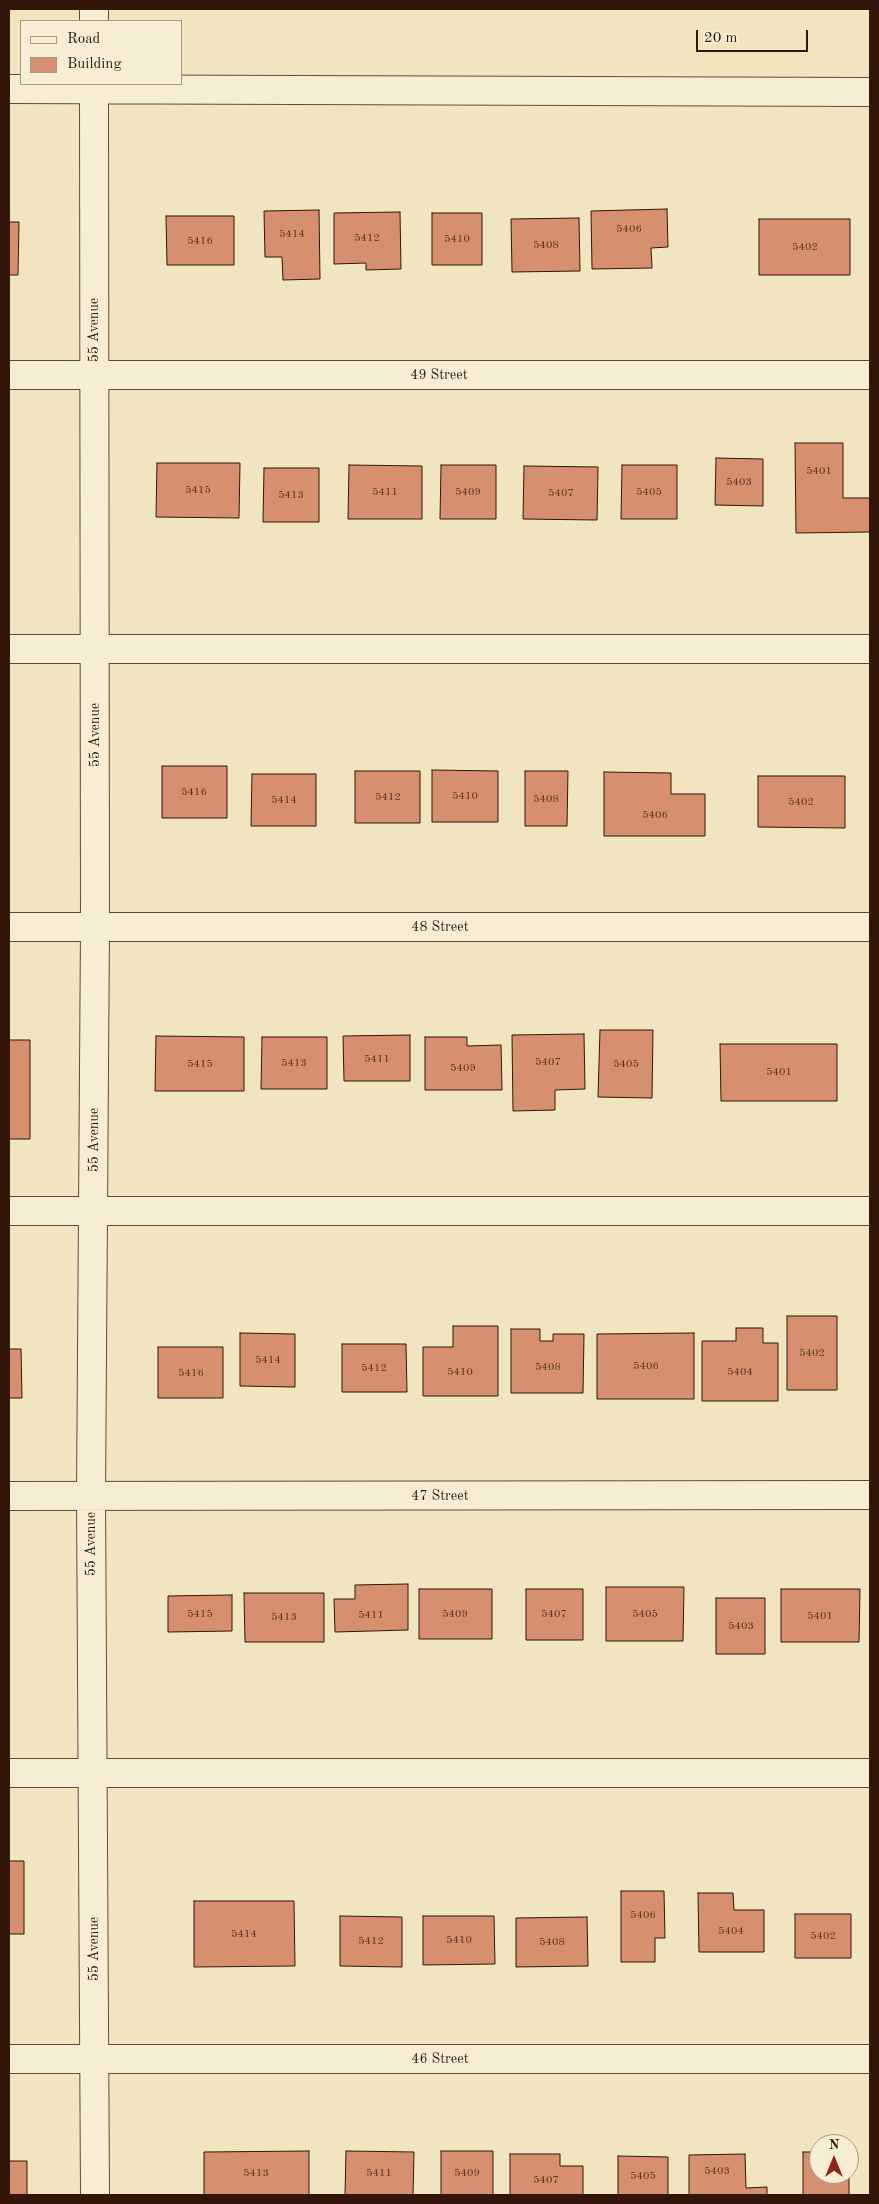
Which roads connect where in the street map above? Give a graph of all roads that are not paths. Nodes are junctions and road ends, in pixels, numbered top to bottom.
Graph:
1 (94, 86) edge
2 (9, 89) edge
3 (870, 92) edge
4 (9, 375) edge
5 (94, 375) junction
6 (870, 375) edge
7 (9, 649) edge
8 (870, 649) edge
9 (95, 650) junction
10 (9, 927) edge
11 (95, 927) junction
12 (870, 927) edge
13 (9, 1211) edge
14 (93, 1211) junction
15 (870, 1211) edge
16 (870, 1495) edge
17 (9, 1496) edge
18 (91, 1496) junction
19 (9, 1773) edge
20 (93, 1773) junction
21 (870, 1773) edge
22 (870, 2058) edge
23 (9, 2059) edge
24 (95, 2059) junction
25 (95, 2195) edge

1 - 2 street
1 - 3 street
1 - 5 street, 55 Avenue
4 - 5 street, 49 Street
5 - 6 street, 49 Street
5 - 9 street, 55 Avenue
7 - 9 street
8 - 9 street
9 - 11 street, 55 Avenue
10 - 11 street, 48 Street
11 - 12 street, 48 Street
11 - 14 street, 55 Avenue
13 - 14 street
14 - 15 street
14 - 18 street, 55 Avenue
16 - 18 street, 47 Street
17 - 18 street, 47 Street
18 - 20 street, 55 Avenue
19 - 20 street
20 - 21 street
20 - 24 street, 55 Avenue
22 - 24 street, 46 Street
23 - 24 street, 46 Street
24 - 25 street, 55 Avenue

